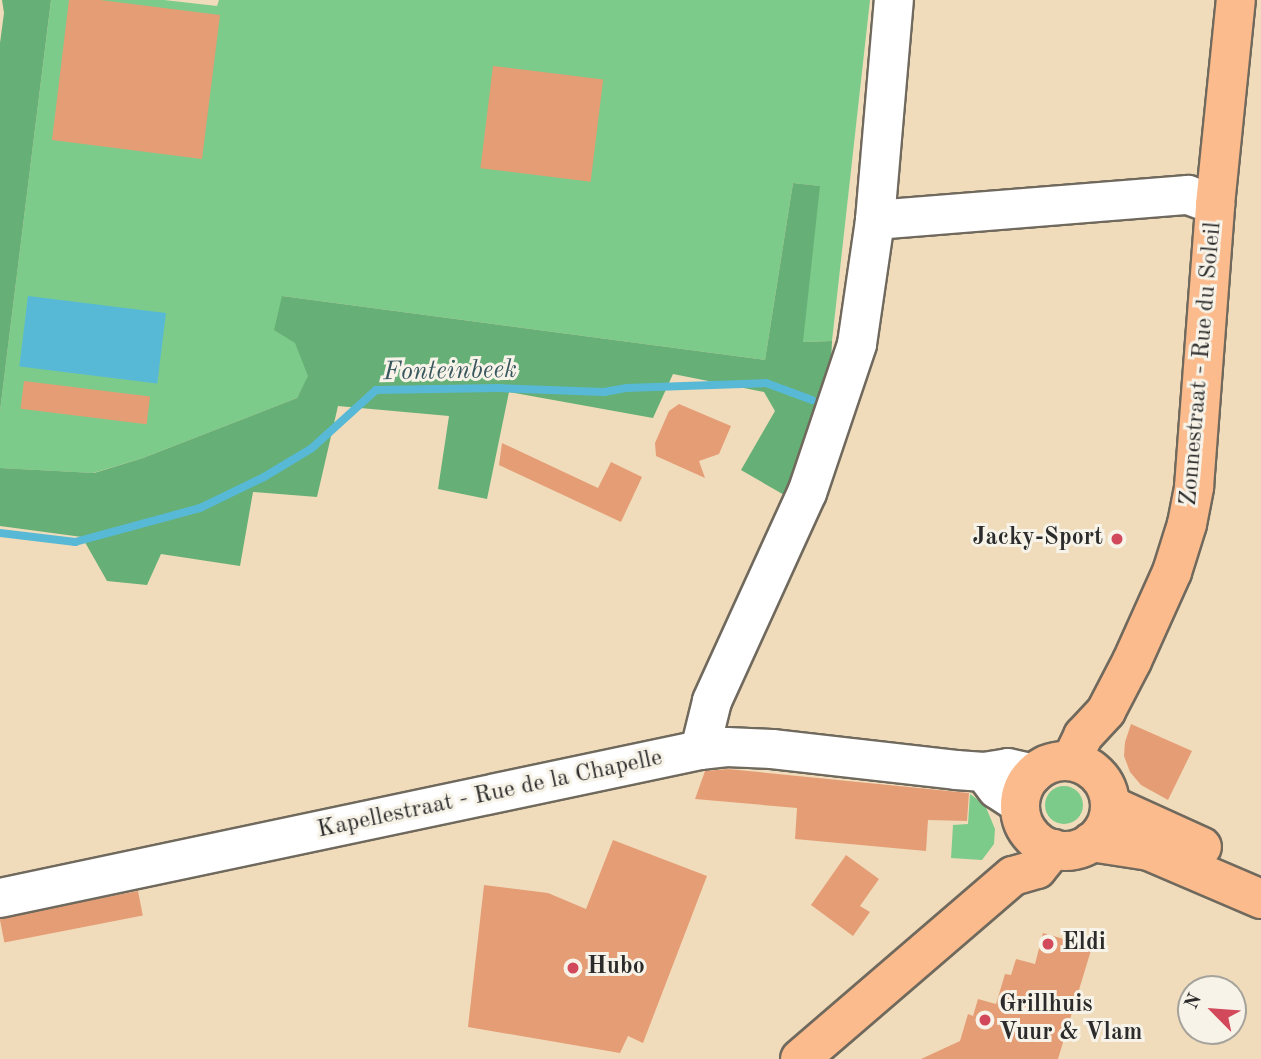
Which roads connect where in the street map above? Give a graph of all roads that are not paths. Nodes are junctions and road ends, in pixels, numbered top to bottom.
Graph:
1 (894, 0) edge
2 (1236, 0) edge
3 (1215, 205) junction
4 (875, 220) junction
5 (700, 750) junction
6 (1093, 780) junction
7 (1034, 815) junction
8 (1091, 842) junction
9 (1261, 874) edge
10 (0, 898) edge
11 (1261, 900) edge
12 (800, 1059) edge

1 - 4 street
2 - 3 main road, Zonnestraat - Rue du Soleil
3 - 4 street
3 - 6 main road, Zonnestraat - Rue du Soleil
4 - 5 street
5 - 7 street, Kapellestraat - Rue de la Chapelle
5 - 10 street, Kapellestraat - Rue de la Chapelle
6 - 7 main road
6 - 8 main road, Zonnestraat - Rue du Soleil
6 - 9 main road
7 - 8 main road
7 - 12 main road
8 - 11 main road

